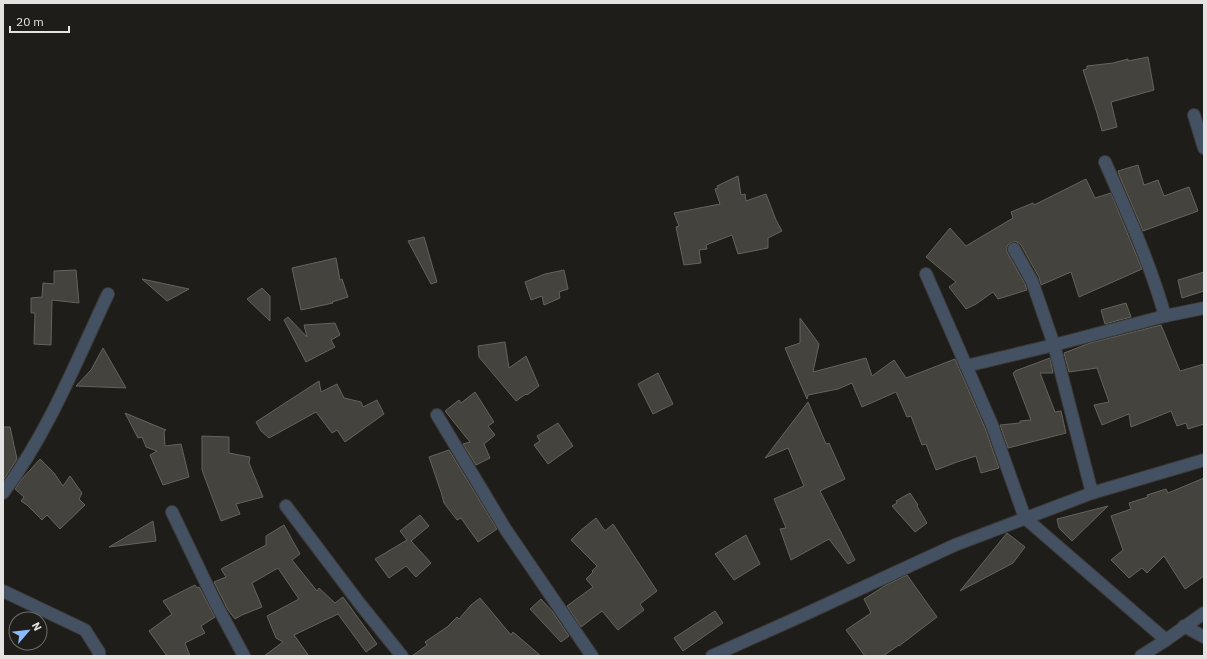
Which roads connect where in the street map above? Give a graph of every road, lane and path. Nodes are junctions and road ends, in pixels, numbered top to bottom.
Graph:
1 (1194, 115) dead end
2 (1204, 148) edge
3 (1105, 162) dead end
4 (1014, 249) dead end
5 (926, 274) dead end
6 (108, 294) dead end
7 (1204, 308) edge
8 (1165, 316) junction
9 (1054, 345) junction
10 (966, 366) junction
11 (438, 415) dead end
12 (1204, 460) edge
13 (3, 493) edge
14 (1092, 493) junction
15 (286, 506) dead end
16 (172, 512) dead end
17 (1025, 518) junction
18 (3, 591) edge
19 (1204, 613) edge
20 (1184, 626) junction
21 (1204, 638) edge
22 (1166, 640) junction
23 (99, 656) edge
24 (244, 656) edge
25 (402, 656) edge
26 (592, 656) edge
27 (712, 656) edge
28 (1140, 656) edge

1 - 2 street
3 - 8 street
4 - 9 street
5 - 10 street
6 - 13 street
7 - 8 street
8 - 9 street
9 - 10 street
9 - 14 street
10 - 17 street
11 - 26 street
12 - 14 street
14 - 17 street
15 - 25 street
16 - 24 street
17 - 22 street
17 - 27 street
18 - 23 street
19 - 20 street
20 - 21 street
20 - 22 street
22 - 28 street

